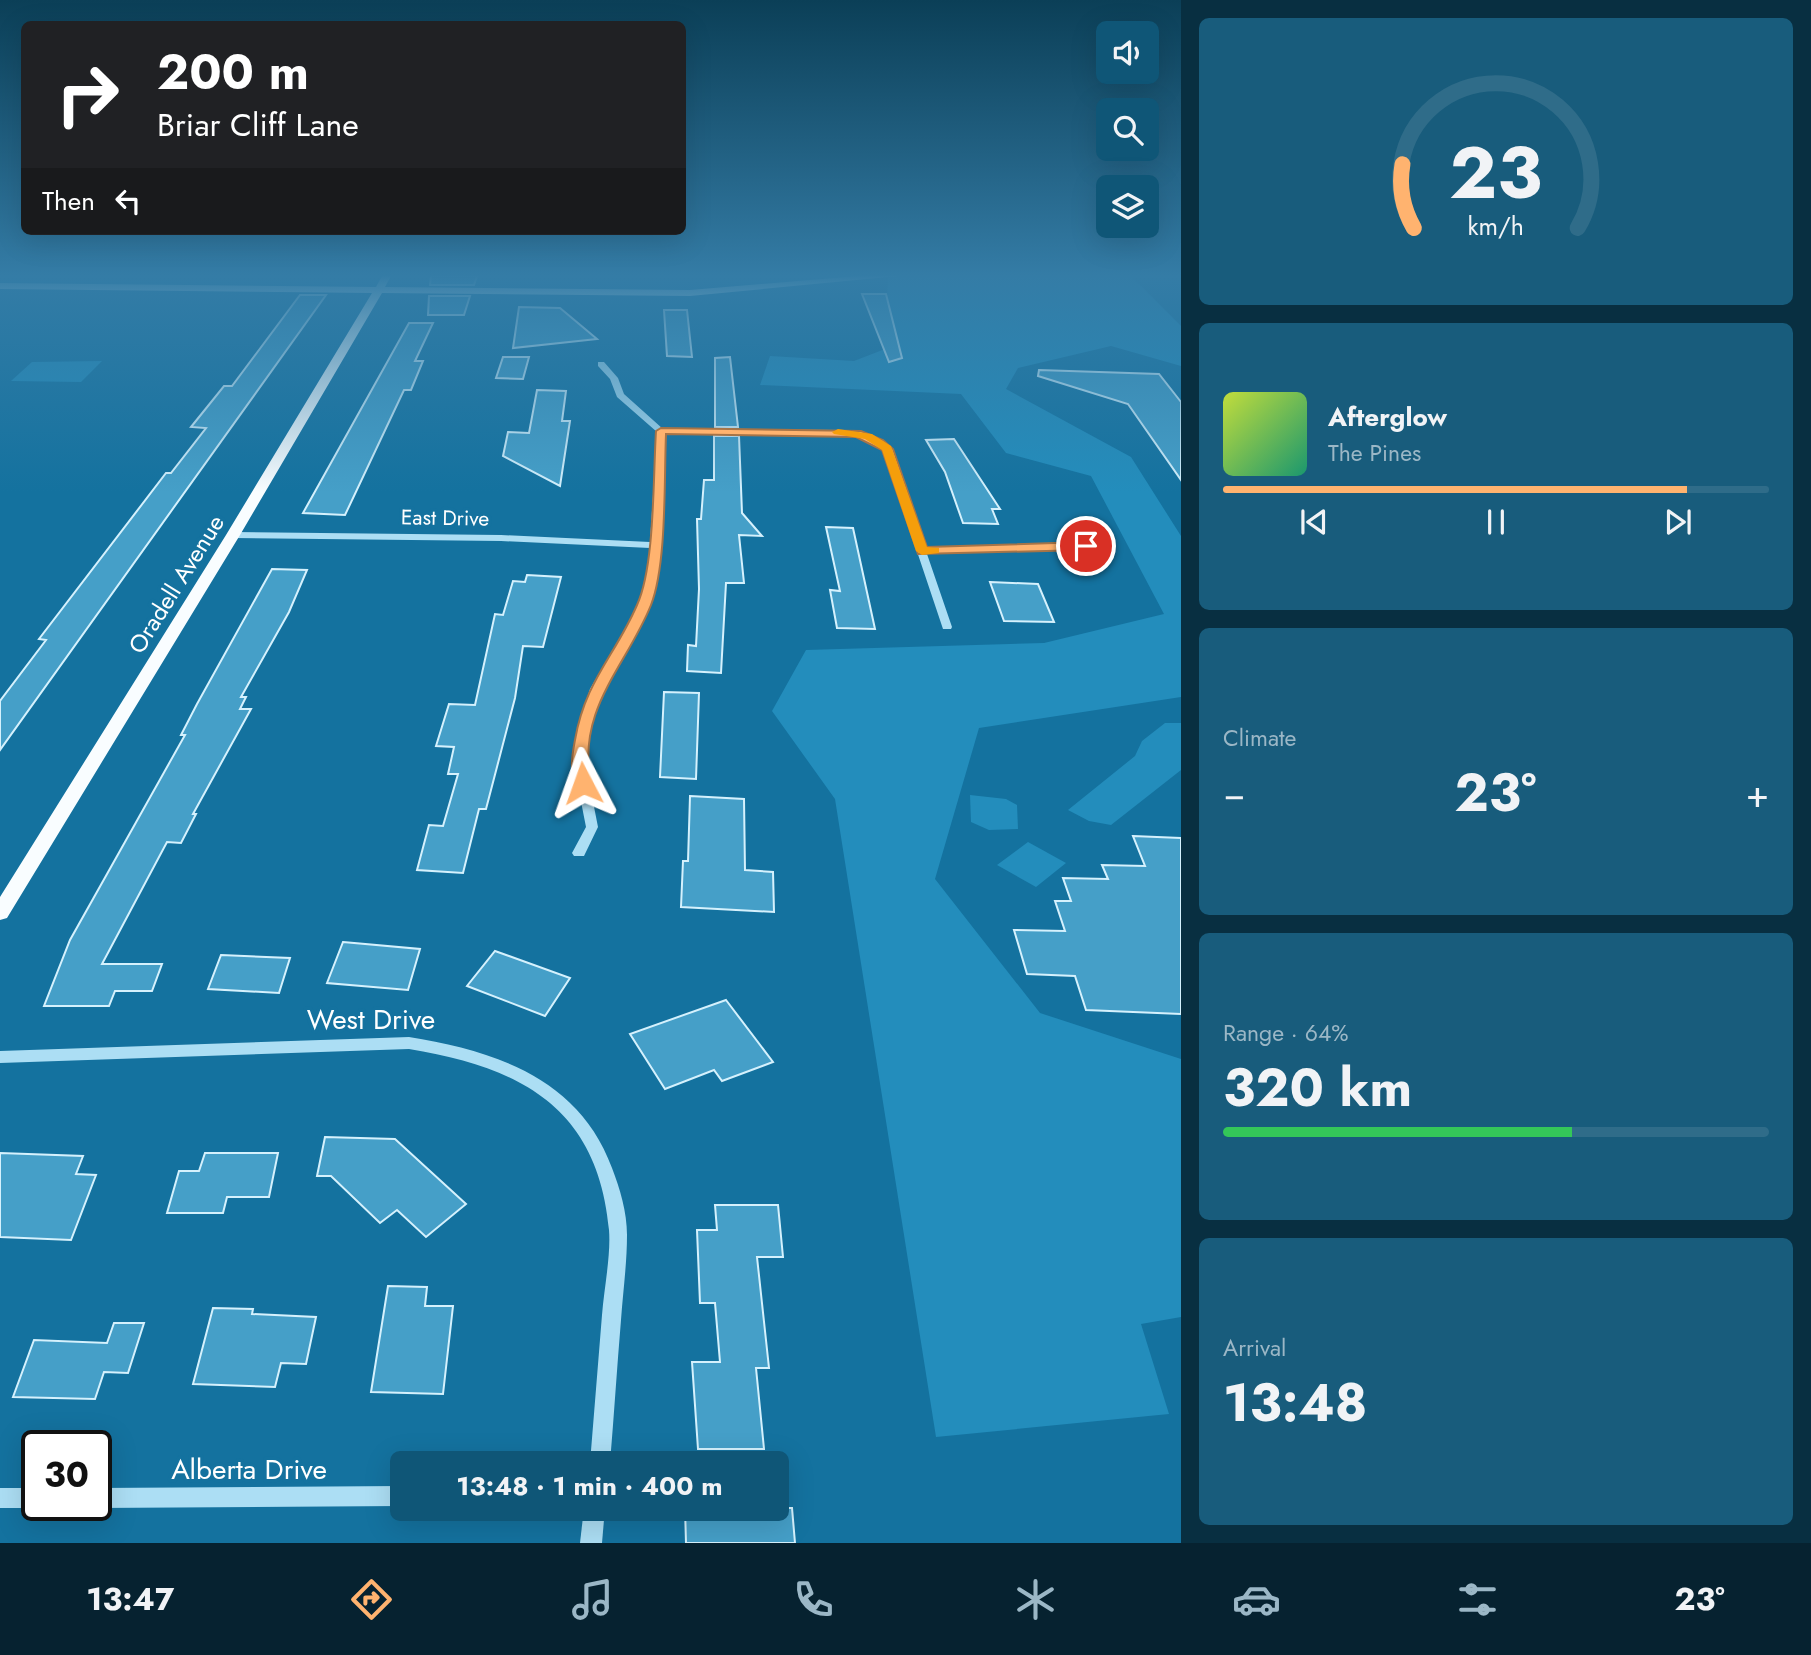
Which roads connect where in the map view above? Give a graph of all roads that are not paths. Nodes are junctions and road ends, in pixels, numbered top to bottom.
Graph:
1 (346, 348) edge
2 (601, 364) dead end
3 (661, 431) junction
4 (233, 535) junction
5 (655, 545) junction
6 (1086, 546) dead end
7 (922, 551) junction
8 (947, 627) dead end
9 (579, 853) dead end
10 (0, 913) edge
11 (0, 1057) edge
12 (601, 1451) edge
13 (390, 1496) edge
14 (21, 1498) edge
15 (112, 1498) edge
16 (0, 1499) edge
17 (594, 1521) edge
18 (591, 1543) edge

1 - 4 main road, Oradell Avenue
2 - 3 street
3 - 5 street
3 - 7 street
4 - 5 street, East Drive
4 - 10 main road, Oradell Avenue
5 - 9 street
6 - 7 street
7 - 8 street
11 - 12 street, West Drive
13 - 15 street, Alberta Drive
14 - 16 street
17 - 18 street

